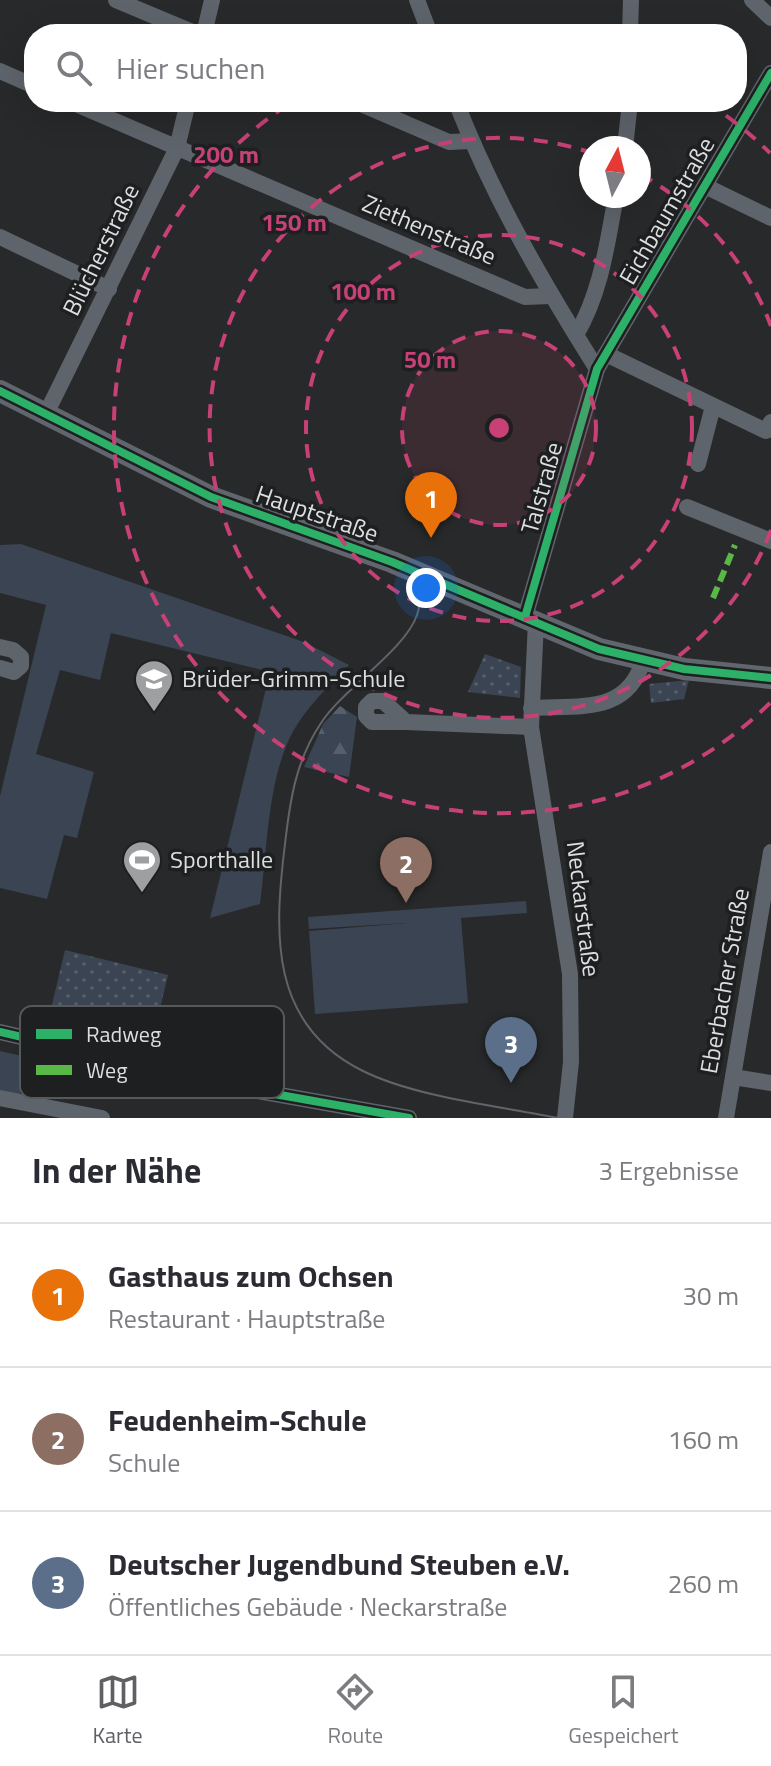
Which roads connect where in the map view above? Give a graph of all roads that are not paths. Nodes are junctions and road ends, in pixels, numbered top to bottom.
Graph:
1 (116, 0) edge
2 (212, 0) edge
3 (417, 0) edge
4 (631, 0) edge
5 (752, 0) edge
6 (771, 18) edge
7 (173, 24) edge
8 (206, 24) edge
9 (426, 24) edge
10 (630, 24) edge
11 (0, 71) edge
12 (24, 82) edge
13 (768, 84) edge
14 (94, 112) edge
15 (186, 112) edge
16 (379, 112) edge
17 (460, 112) edge
18 (629, 112) edge
19 (626, 136) edge
20 (471, 141) junction
21 (177, 148) junction
22 (705, 186) junction
23 (614, 208) edge
24 (771, 218) edge
25 (0, 237) edge
26 (109, 289) junction
27 (550, 296) junction
28 (576, 335) junction
29 (606, 354) junction
30 (597, 369) junction
31 (0, 391) edge
32 (713, 406) junction
33 (46, 414) junction
34 (771, 422) edge
35 (698, 464) dead end
36 (687, 507) dead end
37 (771, 541) edge
38 (530, 620) junction
39 (0, 647) edge
40 (643, 661) junction
41 (0, 668) edge
42 (771, 678) edge
43 (531, 708) junction
44 (406, 722) dead end
45 (531, 727) junction
46 (771, 852) edge
47 (769, 877) edge
48 (0, 1032) edge
49 (20, 1037) edge
50 (733, 1077) junction
51 (771, 1083) edge
52 (284, 1097) edge
53 (0, 1098) edge
54 (371, 1114) edge
55 (102, 1118) edge
56 (409, 1118) edge
57 (565, 1118) edge
58 (726, 1118) edge

1 - 7 street
2 - 8 street
3 - 9 street
4 - 10 street
5 - 6 street
11 - 12 street
13 - 22 street, Eichbaumstraße
14 - 21 street, Ziethenstraße
15 - 21 street, Blücherstraße
16 - 20 street
17 - 20 street
18 - 19 street
20 - 27 street
21 - 26 street, Blücherstraße
21 - 27 street, Ziethenstraße
22 - 24 street
22 - 29 street, Eichbaumstraße
23 - 28 street
25 - 26 street
26 - 33 street, Blücherstraße
27 - 28 street
28 - 30 street
29 - 30 street, Eichbaumstraße
29 - 32 street
30 - 38 street, Talstraße
31 - 33 street, Hauptstraße
32 - 34 street
32 - 35 street
33 - 38 street, Hauptstraße
36 - 37 street
38 - 40 street, Hauptstraße
38 - 43 street, Neckarstraße
39 - 41 street
40 - 42 street, Hauptstraße
40 - 43 street
43 - 45 street, Neckarstraße
44 - 45 street
45 - 57 street, Neckarstraße
46 - 47 street, Eberbacher Straße
47 - 50 street, Eberbacher Straße
48 - 49 street
50 - 51 street
50 - 58 street, Eberbacher Straße
52 - 54 street
53 - 55 street
54 - 56 street

